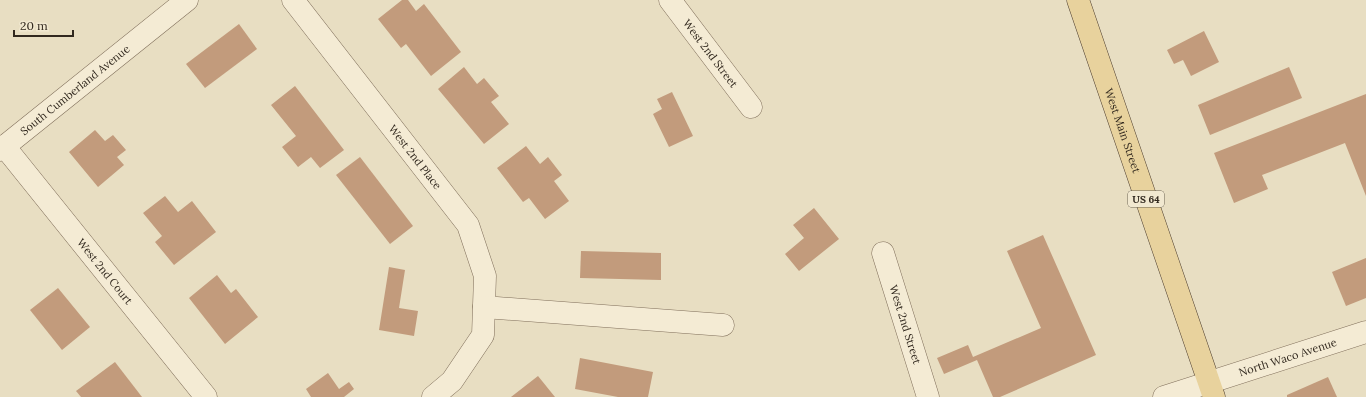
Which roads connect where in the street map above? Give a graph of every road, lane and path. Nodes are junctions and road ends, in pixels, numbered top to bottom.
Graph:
1 (187, 0) edge
2 (293, 0) edge
3 (670, 0) edge
4 (1078, 0) edge
5 (751, 107) dead end
6 (2, 148) edge
7 (883, 253) dead end
8 (484, 307) junction
9 (723, 325) dead end
10 (1366, 332) edge
11 (1211, 389) edge
12 (206, 397) edge
13 (433, 397) edge
14 (928, 397) edge
15 (1164, 397) edge

1 - 6 street, South Cumberland Avenue
2 - 8 street, West 2nd Place
3 - 5 street, West 2nd Street
4 - 11 main road, West Main Street / US 64
6 - 12 street, West 2nd Court
7 - 14 street, West 2nd Street
8 - 9 street
8 - 13 street, West 2nd Place
10 - 11 street, North Waco Avenue
11 - 15 street, North Waco Avenue

